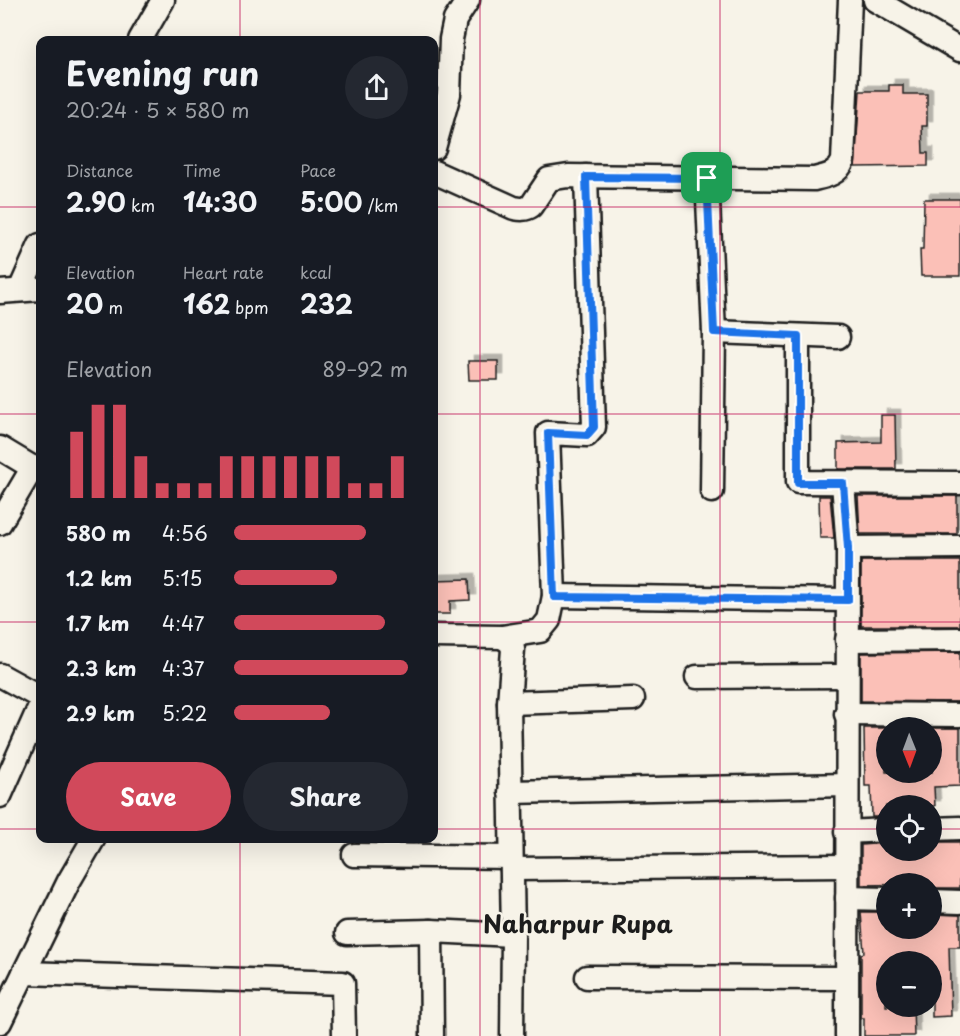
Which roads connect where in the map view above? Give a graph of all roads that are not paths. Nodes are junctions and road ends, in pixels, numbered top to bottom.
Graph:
1 (163, 0) edge
2 (468, 0) edge
3 (850, 0) edge
4 (875, 0) edge
5 (142, 36) edge
6 (960, 50) edge
7 (438, 134) edge
8 (438, 174) edge
9 (586, 177) junction
10 (707, 178) junction
11 (36, 254) edge
12 (20, 290) edge
13 (714, 332) junction
14 (798, 336) junction
15 (838, 337) dead end
16 (0, 448) edge
17 (36, 468) edge
18 (36, 470) edge
19 (843, 483) junction
20 (960, 483) edge
21 (712, 491) dead end
22 (0, 523) edge
23 (960, 547) edge
24 (848, 548) junction
25 (554, 597) junction
26 (848, 600) junction
27 (438, 636) edge
28 (502, 637) junction
29 (960, 639) edge
30 (847, 640) junction
31 (0, 675) edge
32 (847, 676) junction
33 (697, 677) dead end
34 (36, 696) edge
35 (633, 699) dead end
36 (509, 703) junction
37 (846, 714) junction
38 (36, 715) edge
39 (960, 715) edge
40 (847, 785) junction
41 (510, 792) junction
42 (0, 796) edge
43 (960, 828) edge
44 (942, 829) edge
45 (876, 831) edge
46 (846, 832) junction
47 (91, 843) edge
48 (354, 855) dead end
49 (511, 863) junction
50 (847, 866) junction
51 (847, 898) junction
52 (876, 899) edge
53 (942, 901) edge
54 (960, 902) edge
55 (431, 931) junction
56 (347, 933) dead end
57 (513, 936) junction
58 (24, 974) junction
59 (587, 976) dead end
60 (847, 978) junction
61 (2, 1014) edge
62 (344, 1036) edge
63 (432, 1036) edge
64 (512, 1036) edge
65 (847, 1036) edge

1 - 5 street
2 - 7 street
3 - 10 street
4 - 6 street
8 - 9 street
9 - 10 street
9 - 25 street
10 - 13 street
11 - 12 street
13 - 14 street
13 - 21 street
14 - 15 street
14 - 19 street
16 - 17 street
18 - 22 street
19 - 20 street
19 - 24 street
23 - 24 street
24 - 26 street
25 - 26 street
25 - 28 street
26 - 30 street
27 - 28 street
28 - 36 street
29 - 30 street
30 - 32 street
31 - 34 street
32 - 33 street
32 - 37 street
35 - 36 street
36 - 41 street
37 - 39 street
37 - 40 street
38 - 42 street
40 - 41 street
40 - 46 street
41 - 49 street
43 - 44 street
45 - 46 street
46 - 50 street
47 - 58 street
48 - 49 street
49 - 50 street
49 - 57 street
50 - 51 street
51 - 52 street
51 - 60 street
53 - 54 street
55 - 56 street
55 - 57 street
55 - 63 street
57 - 64 street
58 - 61 street
58 - 62 street
59 - 60 street
60 - 65 street

